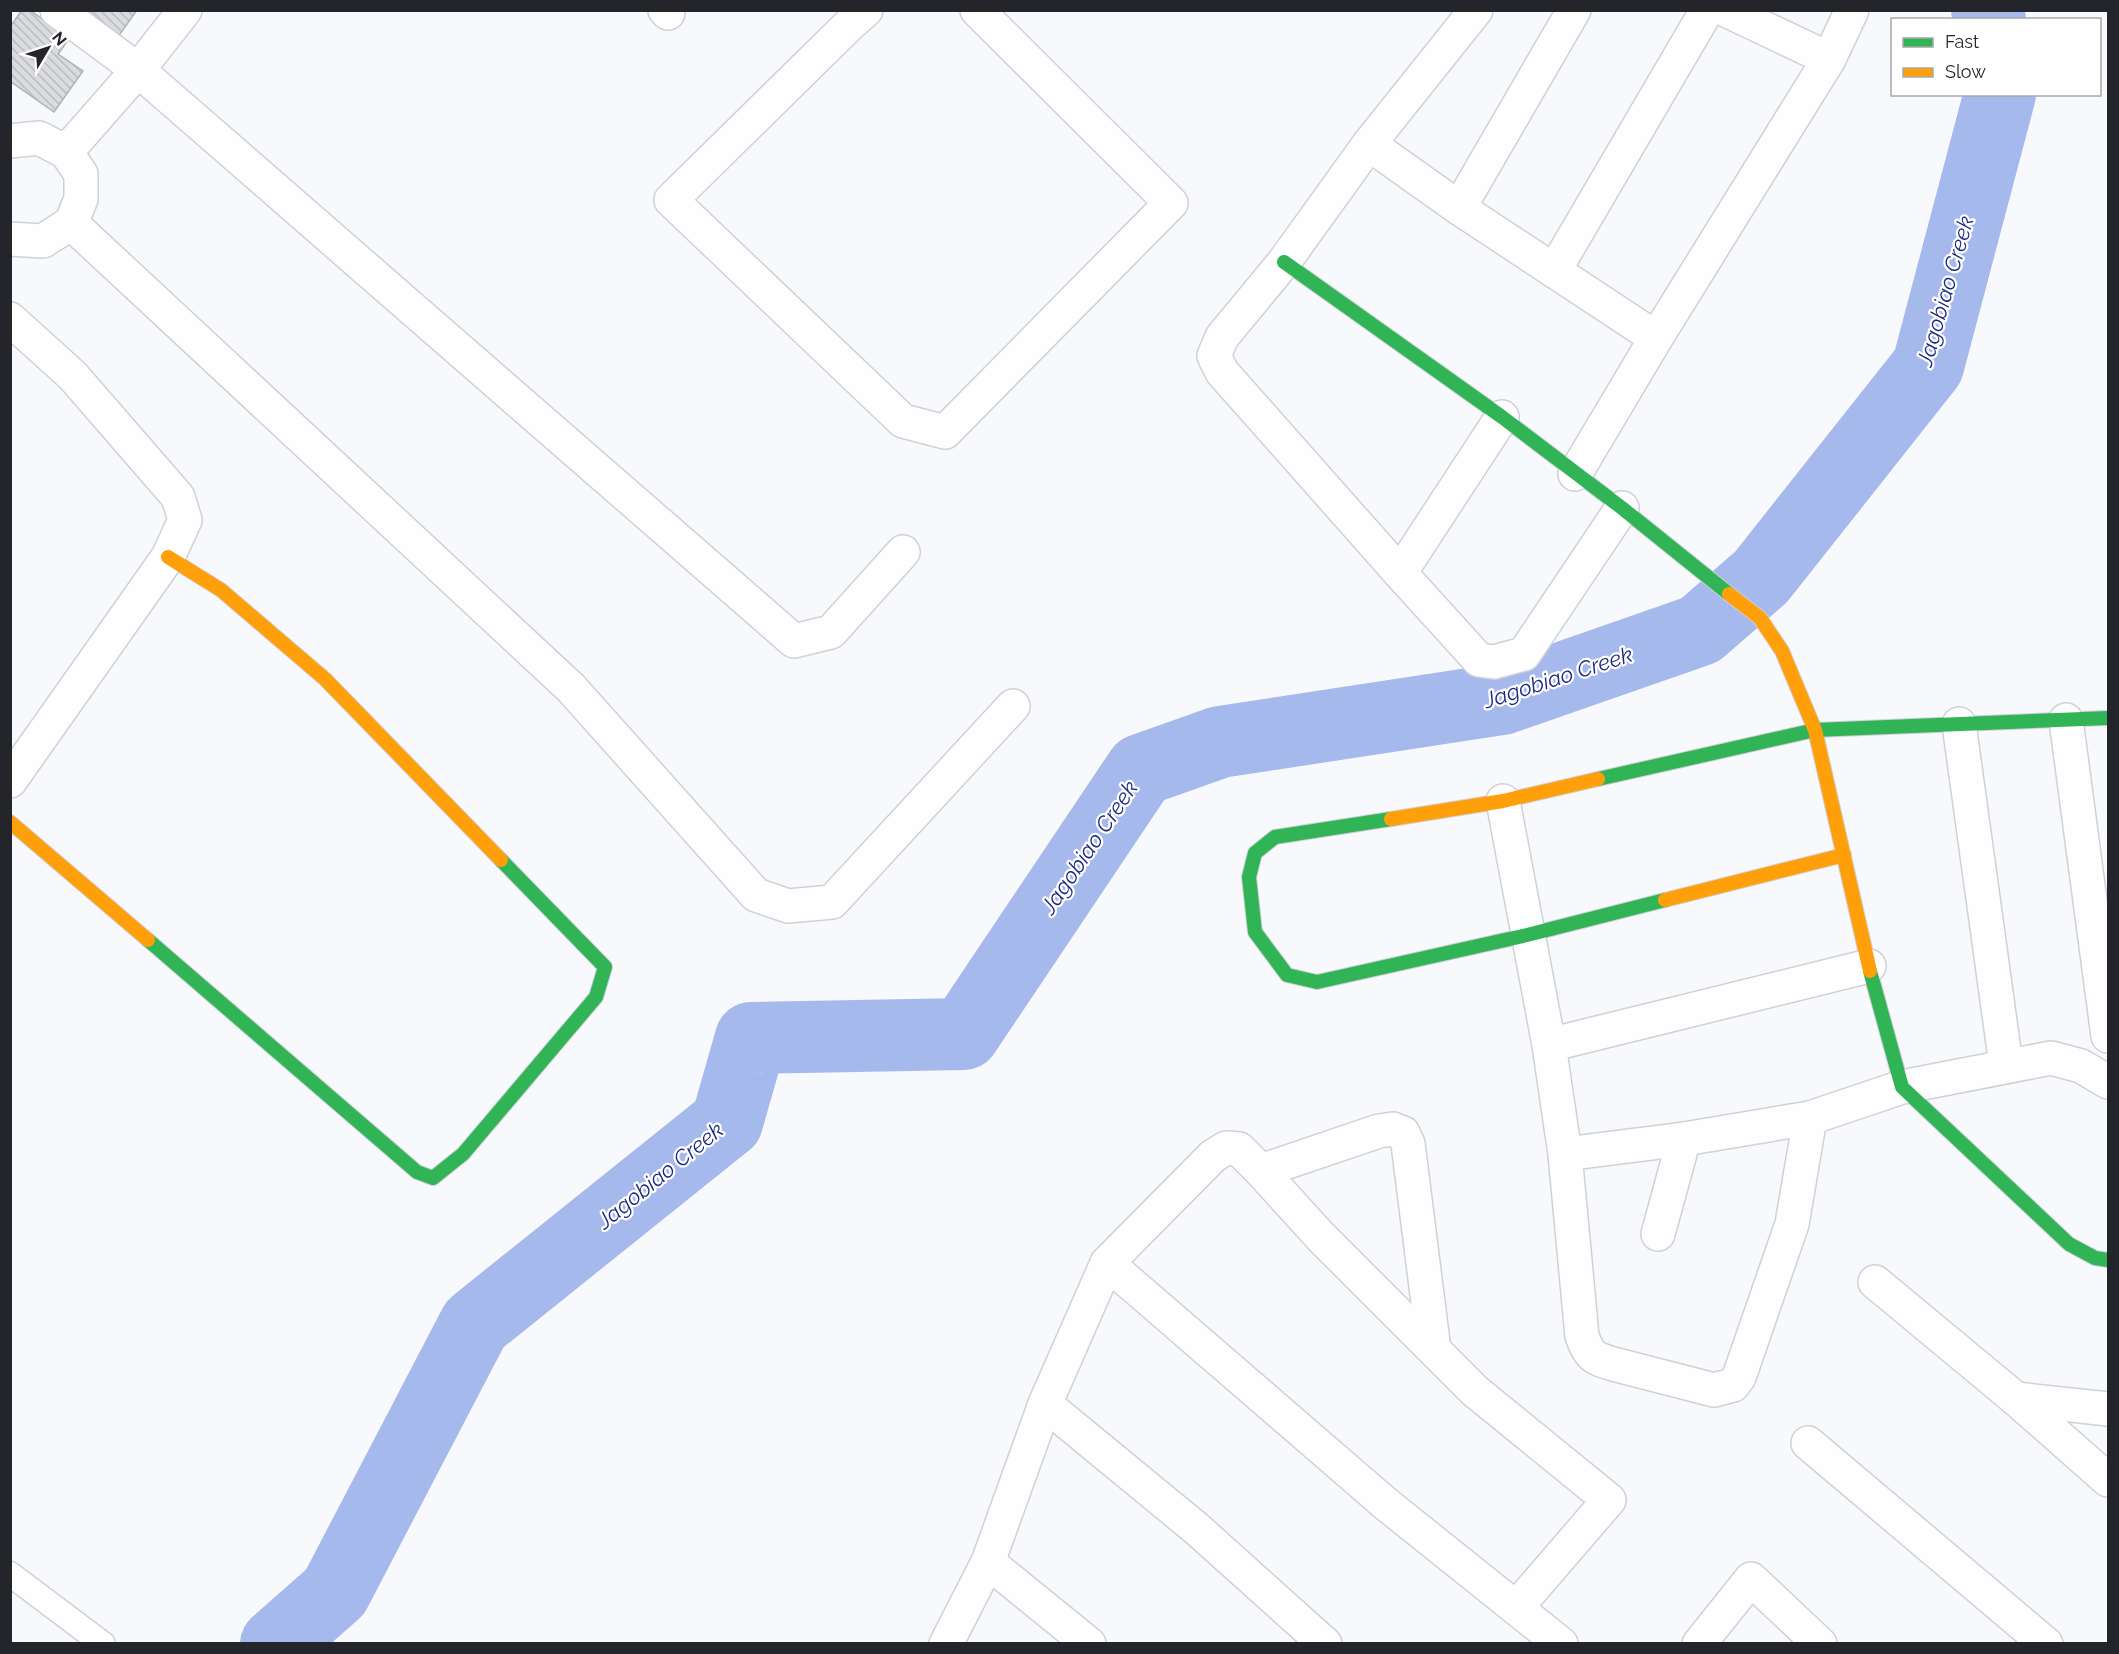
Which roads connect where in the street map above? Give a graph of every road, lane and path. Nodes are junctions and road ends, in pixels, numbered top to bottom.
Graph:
1 (57, 10) edge
2 (185, 10) edge
3 (977, 10) edge
4 (1476, 10) edge
5 (1574, 10) edge
6 (1707, 10) edge
7 (1726, 10) edge
8 (1852, 10) edge
9 (851, 15) edge
10 (1829, 59) junction
11 (138, 70) junction
12 (10, 141) edge
13 (1369, 144) junction
14 (66, 152) junction
15 (1459, 208) junction
16 (71, 224) junction
17 (10, 238) edge
18 (1284, 261) junction
19 (1554, 271) junction
20 (10, 319) edge
21 (1656, 338) junction
22 (1502, 417) junction
23 (1575, 474) junction
24 (1622, 508) junction
25 (903, 552) dead end
26 (168, 557) junction
27 (1400, 573) junction
28 (1013, 706) dead end
29 (2109, 718) edge
30 (2066, 720) junction
31 (1959, 724) junction
32 (1815, 730) junction
33 (10, 781) edge
34 (1503, 801) junction
35 (10, 822) edge
36 (1844, 855) junction
37 (1527, 935) junction
38 (1869, 966) junction
39 (2109, 1036) edge
40 (1549, 1046) junction
41 (2006, 1065) junction
42 (2109, 1082) edge
43 (1902, 1087) junction
44 (1810, 1118) junction
45 (1684, 1140) junction
46 (1565, 1154) junction
47 (1261, 1171) junction
48 (1658, 1234) dead end
49 (2109, 1260) edge
50 (1107, 1263) junction
51 (1875, 1282) dead end
52 (1434, 1350) junction
53 (2016, 1399) junction
54 (1045, 1404) junction
55 (2109, 1409) edge
56 (1808, 1443) dead end
57 (2109, 1480) edge
58 (988, 1562) junction
59 (10, 1574) edge
60 (1516, 1608) junction
61 (103, 1644) edge
62 (946, 1644) edge
63 (1089, 1644) edge
64 (1324, 1644) edge
65 (1561, 1644) edge
66 (1699, 1644) edge
67 (1820, 1644) edge
68 (2046, 1644) edge

1 - 11 street
2 - 11 street
3 - 9 street
4 - 13 street
5 - 15 street
6 - 19 street
7 - 10 street
8 - 10 street
10 - 21 street
11 - 14 street
11 - 25 street
12 - 14 street
13 - 15 street
13 - 18 street
14 - 16 street
15 - 19 street
16 - 17 street
16 - 28 street
18 - 22 street
18 - 27 street
19 - 21 street
20 - 26 street
21 - 23 street
22 - 23 street
22 - 27 street
23 - 24 street
24 - 27 street
24 - 32 street
26 - 33 street
26 - 35 street
29 - 30 street
30 - 31 street
30 - 39 street
31 - 32 street
31 - 41 street
32 - 34 street
32 - 36 street
34 - 37 street
34 - 37 street
36 - 37 street
36 - 38 street
37 - 40 street
38 - 40 street
38 - 43 street
40 - 46 street
41 - 42 street
41 - 43 street
43 - 44 street
43 - 49 street
44 - 45 street
44 - 46 street
45 - 46 street
45 - 48 street
47 - 50 street
47 - 52 street
47 - 52 street
50 - 54 street
50 - 60 street
51 - 53 street
52 - 60 street
53 - 55 street
53 - 57 street
54 - 58 street
54 - 64 street
56 - 68 street
58 - 62 street
58 - 63 street
59 - 61 lane
60 - 65 street
66 - 67 street

